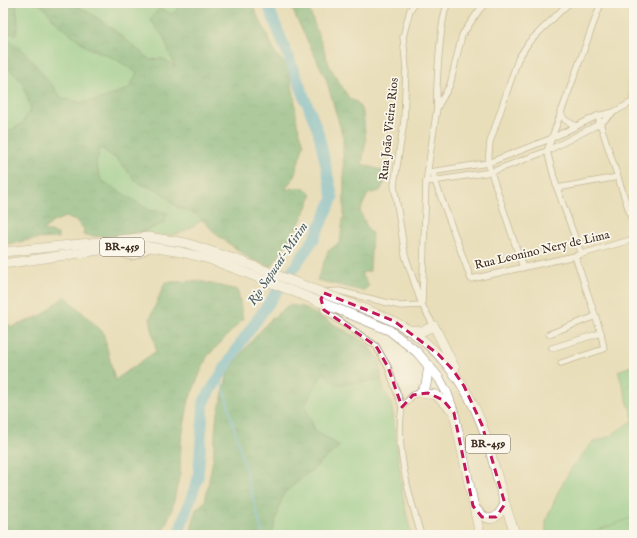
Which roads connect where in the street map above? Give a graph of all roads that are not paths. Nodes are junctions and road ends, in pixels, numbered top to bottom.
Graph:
1 (415, 3) edge
2 (448, 3) edge
3 (486, 3) edge
4 (569, 3) edge
5 (601, 3) edge
6 (634, 77) edge
7 (634, 101) edge
8 (437, 108) junction
9 (560, 112) junction
10 (614, 112) junction
11 (597, 116) junction
12 (601, 123) junction
13 (576, 126) junction
14 (550, 139) junction
15 (546, 151) junction
16 (488, 163) junction
17 (426, 172) junction
18 (433, 172) junction
19 (491, 172) junction
20 (618, 177) junction
21 (435, 181) junction
22 (426, 182) junction
23 (557, 188) junction
24 (634, 226) edge
25 (634, 239) edge
26 (3, 252) edge
27 (581, 254) junction
28 (575, 256) junction
29 (3, 264) edge
30 (241, 266) junction
31 (523, 268) junction
32 (422, 305) junction
33 (352, 309) junction
34 (596, 316) junction
35 (434, 326) junction
36 (407, 330) junction
37 (601, 333) junction
38 (549, 334) dead end
39 (552, 348) dead end
40 (560, 363) dead end
41 (428, 365) junction
42 (464, 386) junction
43 (420, 393) junction
44 (402, 406) junction
45 (454, 413) junction
46 (506, 504) junction
47 (473, 506) junction
48 (421, 535) edge
49 (480, 535) edge
50 (516, 535) edge

1 - 32 street, Rua João Vieira Rios
2 - 8 street
3 - 8 street
4 - 16 street
5 - 9 street
6 - 7 street
7 - 10 street
8 - 17 street
9 - 13 street
9 - 14 street
10 - 11 street
10 - 12 street
11 - 12 street
11 - 13 street
12 - 15 street
12 - 20 street
13 - 14 street
14 - 15 street
14 - 16 street
15 - 19 street
15 - 23 street
16 - 18 street
16 - 19 street
17 - 18 street
17 - 22 street
18 - 21 street, Rua Leonino Nery de Lima
19 - 21 street
19 - 31 street
20 - 23 street
20 - 24 street
21 - 22 street
21 - 31 street, Rua Leonino Nery de Lima
22 - 32 street
23 - 27 street
25 - 27 street, Rua Leonino Nery de Lima
26 - 30 highway, BR-459
27 - 28 street, Rua Leonino Nery de Lima
28 - 31 street, Rua Leonino Nery de Lima
28 - 34 street
29 - 30 highway, BR-459
30 - 33 highway, BR-459, bridge
32 - 35 street, Rua João Vieira Rios
32 - 44 street
33 - 36 highway, BR-459
33 - 41 highway, BR-459
34 - 37 street
34 - 38 street
35 - 36 highway
35 - 42 highway
36 - 42 highway, BR-459
37 - 39 street
37 - 40 street
41 - 43 highway
41 - 45 highway, BR-459
42 - 46 highway, BR-459
43 - 44 street
43 - 45 highway
44 - 48 street
45 - 47 highway, BR-459
46 - 47 highway
46 - 50 highway, BR-459
47 - 49 highway, BR-459

